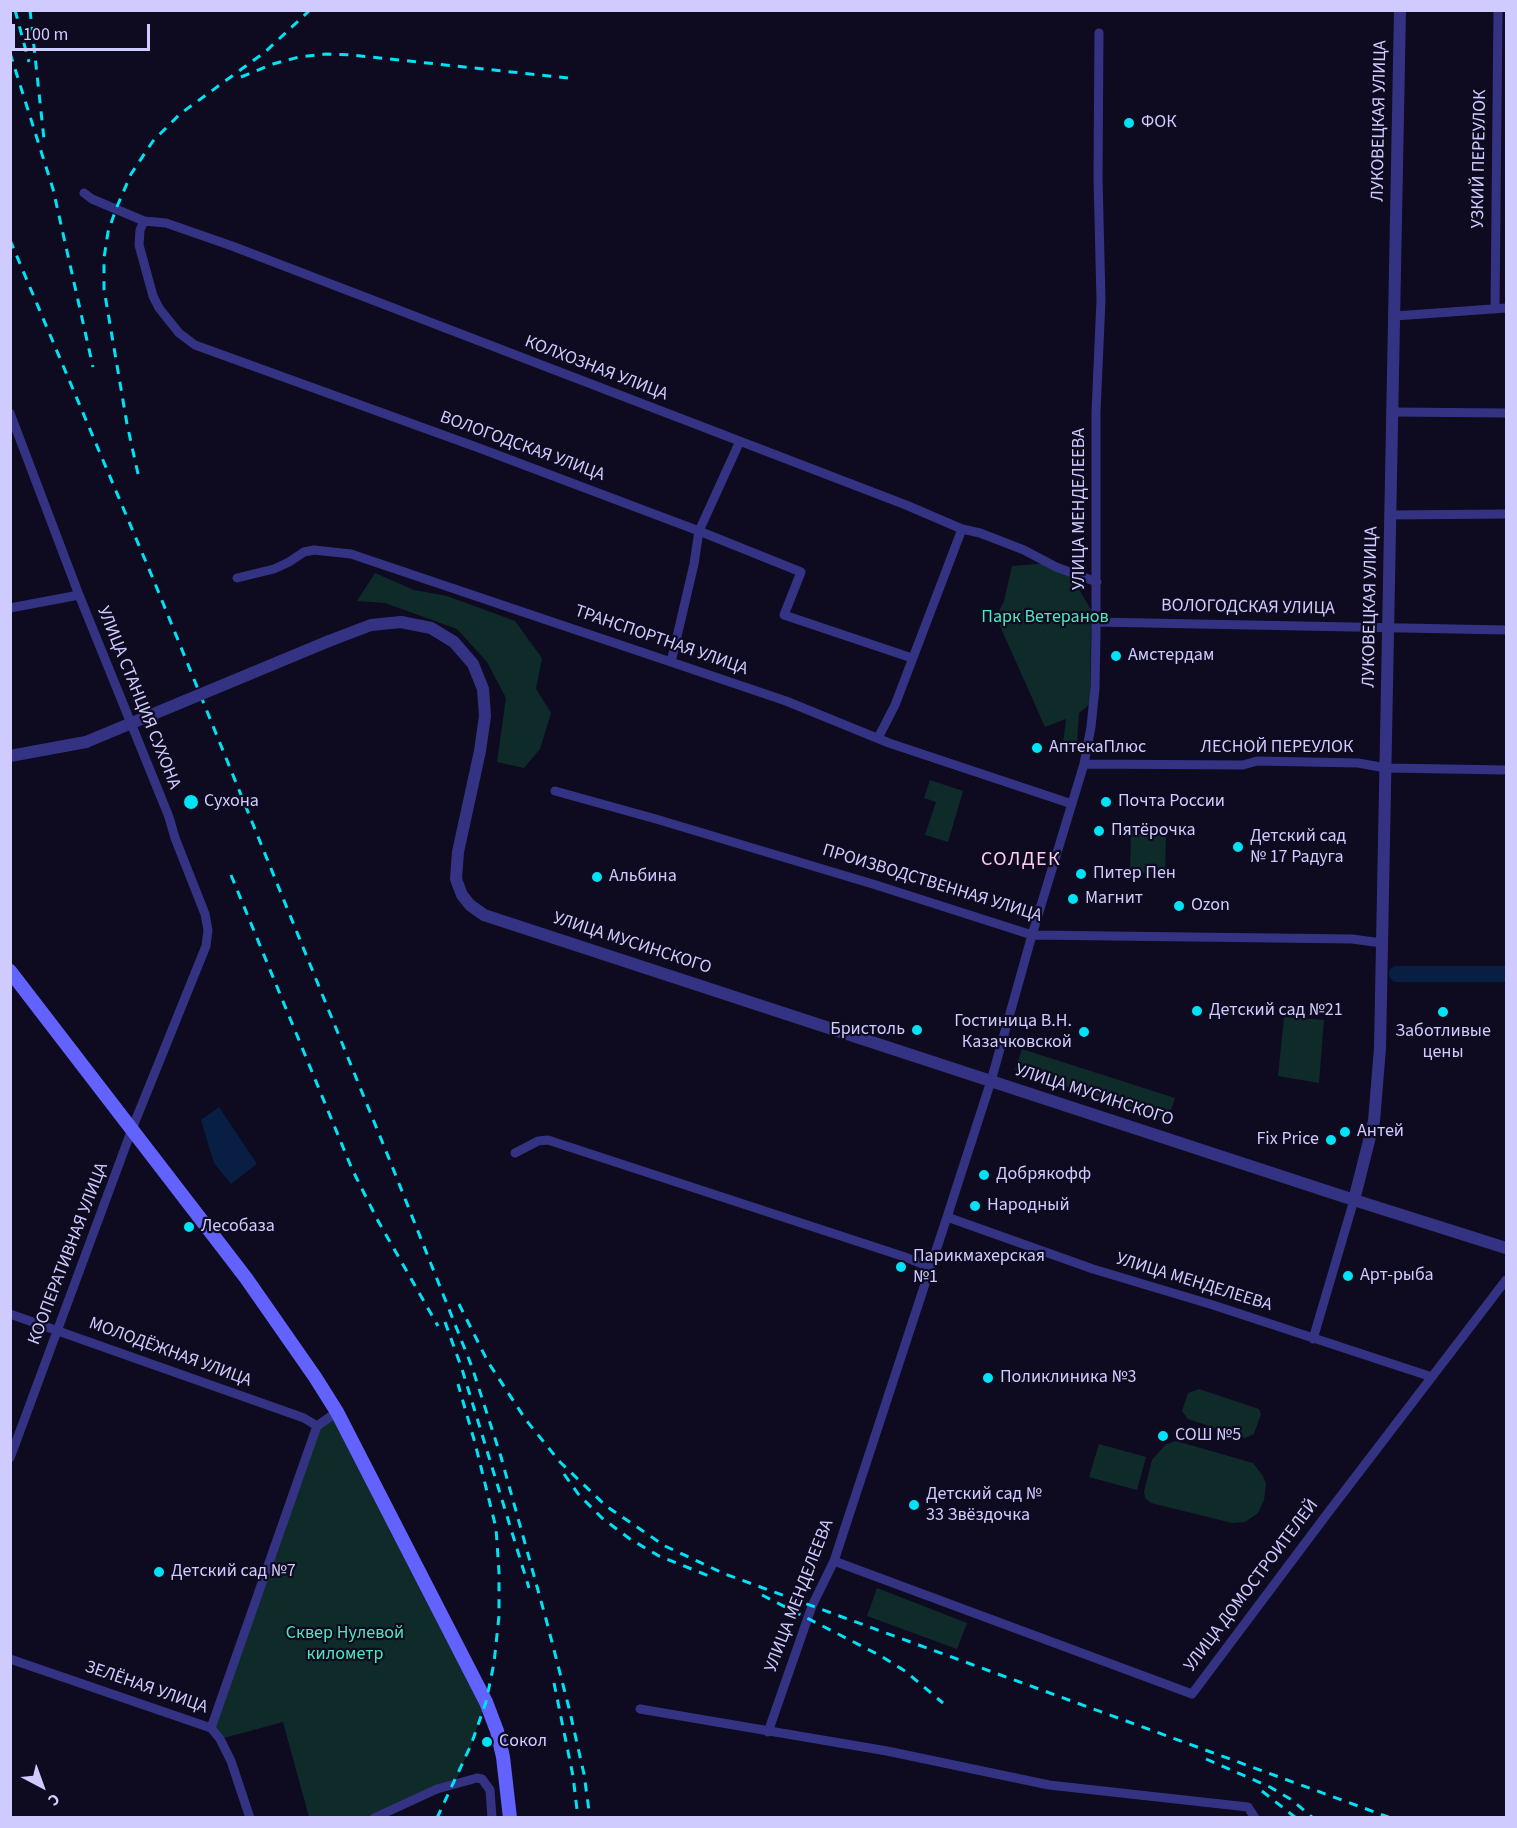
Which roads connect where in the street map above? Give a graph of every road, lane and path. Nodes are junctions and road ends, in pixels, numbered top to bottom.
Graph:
1 (1400, 10) edge
2 (1498, 10) edge
3 (1099, 33) dead end
4 (84, 193) dead end
5 (144, 221) junction
6 (1506, 308) edge
7 (1495, 309) junction
8 (1395, 316) junction
9 (1393, 412) junction
10 (1506, 413) edge
11 (10, 414) edge
12 (740, 441) junction
13 (1506, 514) edge
14 (1390, 515) junction
15 (962, 529) junction
16 (699, 531) junction
17 (237, 578) dead end
18 (1096, 582) junction
19 (79, 595) junction
20 (10, 608) edge
21 (1096, 622) junction
22 (1389, 628) junction
23 (1506, 630) edge
24 (912, 658) junction
25 (671, 662) junction
26 (878, 738) junction
27 (10, 756) edge
28 (1084, 764) junction
29 (1386, 768) junction
30 (1506, 770) edge
31 (555, 791) dead end
32 (1072, 804) junction
33 (1032, 935) junction
34 (1382, 943) junction
35 (10, 971) edge
36 (991, 1081) junction
37 (132, 1129) junction
38 (515, 1154) dead end
39 (1353, 1200) junction
40 (947, 1217) junction
41 (1506, 1248) edge
42 (930, 1267) junction
43 (1506, 1280) edge
44 (10, 1314) edge
45 (58, 1330) junction
46 (1313, 1339) junction
47 (1431, 1377) junction
48 (337, 1412) junction
49 (316, 1426) junction
50 (10, 1458) edge
51 (834, 1561) junction
52 (10, 1659) edge
53 (640, 1709) dead end
54 (211, 1728) junction
55 (768, 1732) junction
56 (250, 1818) edge
57 (374, 1818) edge
58 (492, 1818) edge
59 (510, 1818) edge
60 (1255, 1818) edge

1 - 8 street, ЛУКОВЕЦКАЯ УЛИЦА
2 - 7 street, УЗКИЙ ПЕРЕУЛОК
3 - 18 street, УЛИЦА МЕНДЕЛЕЕВА
4 - 5 street, КОЛХОЗНАЯ УЛИЦА
5 - 12 street, КОЛХОЗНАЯ УЛИЦА
5 - 16 street, ВОЛОГОДСКАЯ УЛИЦА
6 - 7 street
7 - 8 street
8 - 9 street, ЛУКОВЕЦКАЯ УЛИЦА
9 - 10 street
9 - 14 street, ЛУКОВЕЦКАЯ УЛИЦА
11 - 19 street, УЛИЦА СТАНЦИЯ СУХОНА
12 - 15 street, КОЛХОЗНАЯ УЛИЦА
12 - 16 street
13 - 14 street
14 - 22 street, ЛУКОВЕЦКАЯ УЛИЦА
15 - 18 street, КОЛХОЗНАЯ УЛИЦА
15 - 24 street
16 - 24 street, ВОЛОГОДСКАЯ УЛИЦА
16 - 25 street
17 - 25 street, ТРАНСПОРТНАЯ УЛИЦА
18 - 21 street, УЛИЦА МЕНДЕЛЕЕВА
19 - 20 street
19 - 37 street, УЛИЦА СТАНЦИЯ СУХОНА
21 - 22 street, ВОЛОГОДСКАЯ УЛИЦА
21 - 28 street, УЛИЦА МЕНДЕЛЕЕВА
22 - 23 street, ВОЛОГОДСКАЯ УЛИЦА
22 - 29 street, ЛУКОВЕЦКАЯ УЛИЦА
24 - 26 street
25 - 26 street, ТРАНСПОРТНАЯ УЛИЦА
26 - 32 street, ТРАНСПОРТНАЯ УЛИЦА
27 - 36 street, УЛИЦА МУСИНСКОГО, bridge
28 - 29 street, ЛЕСНОЙ ПЕРЕУЛОК
28 - 32 street, УЛИЦА МЕНДЕЛЕЕВА
29 - 30 street, ЛЕСНОЙ ПЕРЕУЛОК
29 - 34 street, ЛУКОВЕЦКАЯ УЛИЦА
31 - 33 street, ПРОИЗВОДСТВЕННАЯ УЛИЦА
32 - 33 street, УЛИЦА МЕНДЕЛЕЕВА
33 - 34 street, ПРОИЗВОДСТВЕННАЯ УЛИЦА
33 - 36 street, УЛИЦА МЕНДЕЛЕЕВА
34 - 39 street, ЛУКОВЕЦКАЯ УЛИЦА
35 - 37 main road
36 - 39 street, УЛИЦА МУСИНСКОГО
36 - 40 street, УЛИЦА МЕНДЕЛЕЕВА
37 - 45 street, КООПЕРАТИВНАЯ УЛИЦА
37 - 48 main road
38 - 42 street
39 - 41 street, УЛИЦА МУСИНСКОГО
39 - 46 street
40 - 42 street, УЛИЦА МЕНДЕЛЕЕВА
40 - 46 street, УЛИЦА МЕНДЕЛЕЕВА
42 - 51 street, УЛИЦА МЕНДЕЛЕЕВА
43 - 47 street, УЛИЦА ДОМОСТРОИТЕЛЕЙ
44 - 45 street, МОЛОДЁЖНАЯ УЛИЦА
45 - 49 street, МОЛОДЁЖНАЯ УЛИЦА
45 - 50 street, КООПЕРАТИВНАЯ УЛИЦА
46 - 47 street, УЛИЦА МЕНДЕЛЕЕВА
47 - 51 street, УЛИЦА ДОМОСТРОИТЕЛЕЙ
48 - 49 street
48 - 59 main road
49 - 54 street
51 - 55 street, УЛИЦА МЕНДЕЛЕЕВА
52 - 54 street, ЗЕЛЁНАЯ УЛИЦА
53 - 55 street
54 - 56 street, ЗЕЛЁНАЯ УЛИЦА
55 - 60 street
57 - 58 street

